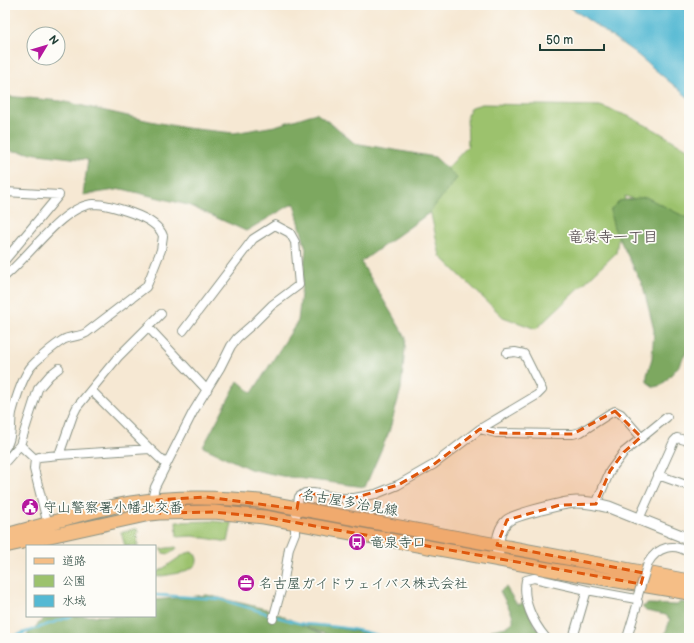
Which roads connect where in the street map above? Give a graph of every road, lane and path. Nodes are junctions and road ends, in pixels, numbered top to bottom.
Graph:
1 (5, 192) edge
2 (5, 260) edge
3 (5, 276) edge
4 (162, 314) dead end
5 (149, 328) junction
6 (183, 331) dead end
7 (507, 353) dead end
8 (59, 368) dead end
9 (91, 390) junction
10 (207, 390) junction
11 (667, 417) dead end
12 (480, 429) junction
13 (641, 437) junction
14 (689, 441) edge
15 (20, 445) junction
16 (5, 448) edge
17 (150, 449) junction
18 (59, 455) junction
19 (35, 458) junction
20 (5, 462) edge
21 (166, 464) junction
22 (658, 475) junction
23 (689, 486) edge
24 (154, 503) junction
25 (596, 504) junction
26 (298, 509) junction
27 (639, 519) junction
28 (295, 523) junction
29 (48, 525) junction
30 (5, 535) edge
31 (689, 539) edge
32 (497, 545) junction
33 (5, 546) edge
34 (689, 553) edge
35 (498, 559) junction
36 (689, 582) edge
37 (587, 590) junction
38 (689, 593) edge
39 (637, 597) junction
40 (274, 619) dead end
41 (546, 638) edge
42 (574, 638) edge
43 (627, 638) edge

1 - 2 street
3 - 16 street
4 - 5 street
5 - 9 street
5 - 10 street
6 - 10 street
7 - 12 street
8 - 15 street
9 - 17 street
9 - 18 street
10 - 21 street
11 - 13 street
12 - 13 street
12 - 26 street
13 - 25 street
14 - 22 street
15 - 19 street
15 - 20 street
17 - 18 street
17 - 21 street
18 - 19 street
19 - 29 street
21 - 24 street
22 - 23 street
22 - 27 street
24 - 26 main road, 名古屋多治見線
24 - 28 main road, 名古屋多治見線
24 - 29 main road, 名古屋多治見線
24 - 33 main road, 名古屋多治見線
25 - 27 street
25 - 32 street
26 - 28 street
26 - 32 main road, 名古屋多治見線
27 - 31 street
28 - 35 main road, 名古屋多治見線
28 - 40 street
29 - 30 main road, 名古屋多治見線
32 - 35 street
32 - 36 main road, 名古屋多治見線
34 - 39 street, bridge
35 - 38 main road, 名古屋多治見線
37 - 39 street
37 - 41 street
37 - 42 street
39 - 43 street

